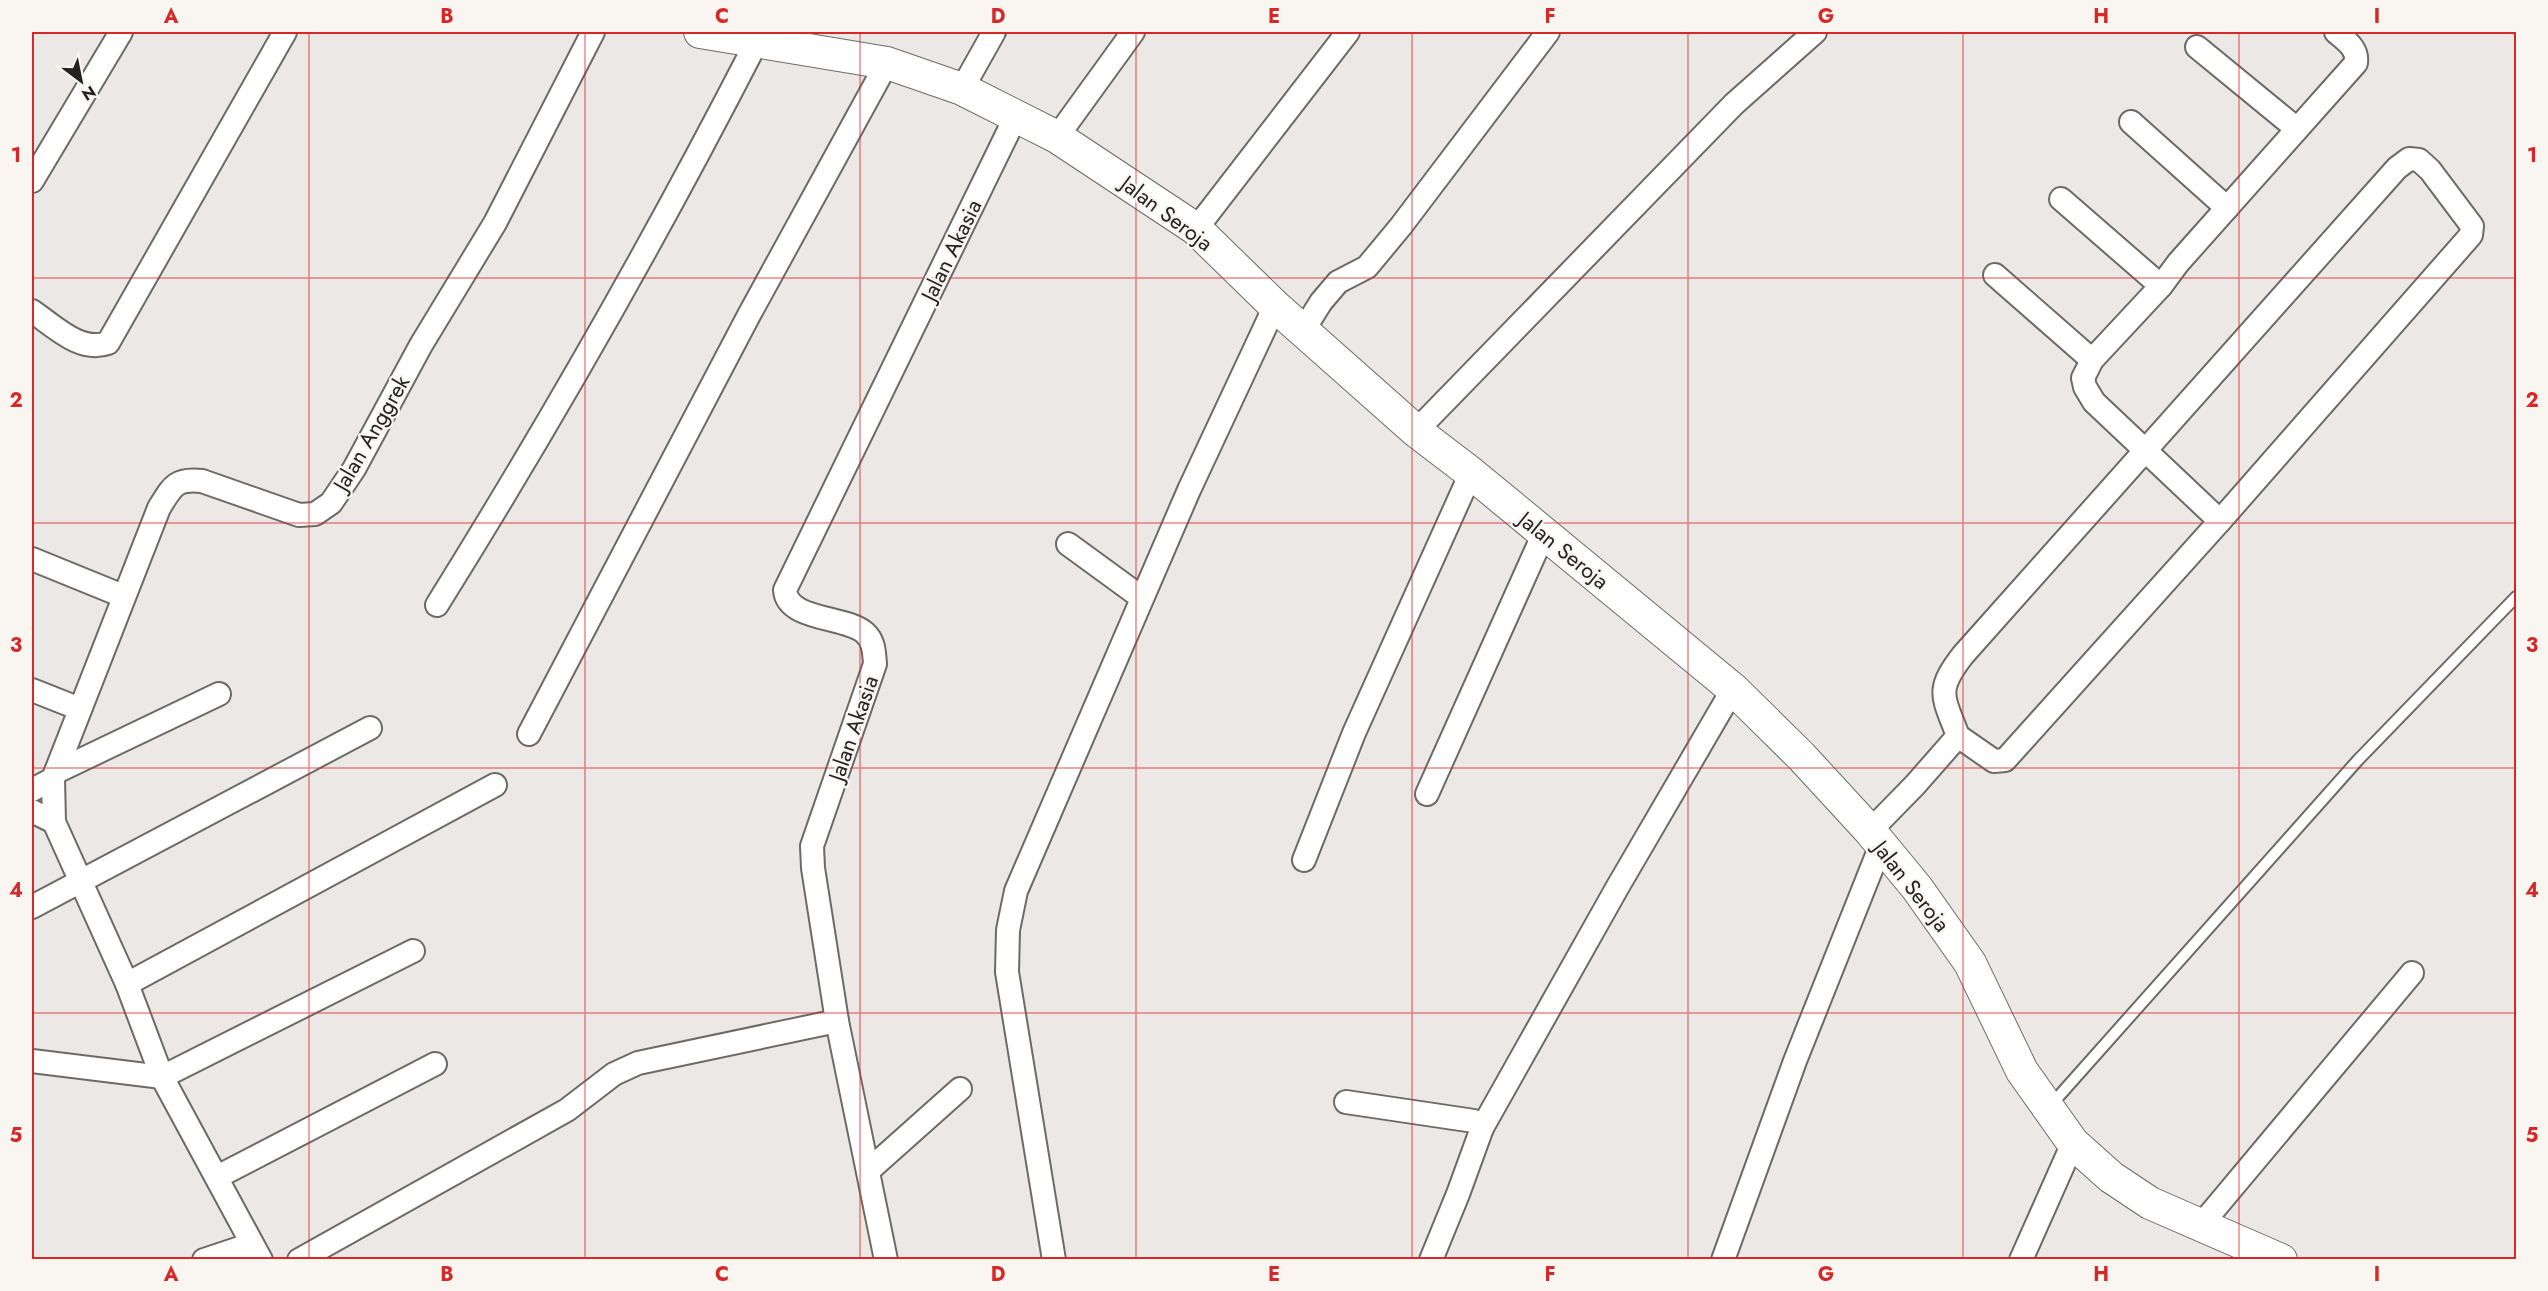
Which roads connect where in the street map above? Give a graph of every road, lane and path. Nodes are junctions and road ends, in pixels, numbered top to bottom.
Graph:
1 (121, 32) edge
2 (285, 32) edge
3 (593, 32) edge
4 (700, 32) edge
5 (994, 32) edge
6 (1133, 32) edge
7 (1348, 32) edge
8 (1548, 32) edge
9 (1815, 32) edge
10 (2336, 32) edge
11 (756, 43) junction
12 (2197, 46) dead end
13 (887, 63) junction
14 (962, 89) junction
15 (1016, 116) junction
16 (2131, 122) dead end
17 (2297, 129) junction
18 (1057, 137) junction
19 (32, 181) edge
20 (2061, 199) dead end
21 (2227, 208) junction
22 (1196, 229) junction
23 (1995, 275) dead end
24 (2160, 286) junction
25 (1275, 306) junction
26 (32, 311) edge
27 (1303, 331) junction
28 (2092, 360) junction
29 (1416, 431) junction
30 (2143, 450) junction
31 (1471, 473) junction
32 (2220, 521) junction
33 (1544, 533) junction
34 (1068, 544) dead end
35 (32, 559) edge
36 (123, 596) junction
37 (2517, 597) edge
38 (1142, 598) junction
39 (437, 605) dead end
40 (1733, 688) junction
41 (32, 690) edge
42 (219, 694) dead end
43 (80, 709) junction
44 (370, 728) dead end
45 (529, 734) dead end
46 (1958, 736) junction
47 (54, 775) junction
48 (495, 785) dead end
49 (32, 790) edge
50 (1427, 794) dead end
51 (32, 811) edge
52 (54, 822) junction
53 (1875, 838) junction
54 (1304, 860) dead end
55 (80, 881) junction
56 (32, 907) edge
57 (413, 951) dead end
58 (2412, 973) dead end
59 (128, 984) junction
60 (837, 1021) junction
61 (32, 1061) edge
62 (435, 1064) dead end
63 (162, 1077) junction
64 (960, 1089) dead end
65 (1346, 1102) dead end
66 (2048, 1109) junction
67 (1482, 1128) junction
68 (2073, 1143) junction
69 (868, 1171) junction
70 (217, 1177) junction
71 (2201, 1225) junction
72 (256, 1252) edge
73 (204, 1260) edge
74 (299, 1260) edge
75 (886, 1260) edge
76 (1054, 1260) edge
77 (1431, 1260) edge
78 (1723, 1260) edge
79 (2021, 1260) edge
80 (2281, 1260) edge

1 - 19 street
2 - 26 street
3 - 36 street, Jalan Anggrek
4 - 11 street, Jalan Seroja
5 - 14 street
6 - 18 street
7 - 22 street
8 - 27 street
9 - 29 street
10 - 17 street
11 - 13 street, Jalan Seroja
11 - 39 street
12 - 17 street
13 - 14 street, Jalan Seroja
13 - 45 street
14 - 15 street, Jalan Seroja
15 - 18 street, Jalan Seroja
15 - 60 street, Jalan Akasia
16 - 21 street
17 - 21 street
18 - 22 street, Jalan Seroja
20 - 24 street
21 - 24 street
22 - 25 street, Jalan Seroja
23 - 28 street
24 - 28 street
25 - 27 street, Jalan Seroja
25 - 38 street
27 - 29 street, Jalan Seroja
28 - 30 street
29 - 31 street, Jalan Seroja
30 - 32 street
30 - 32 street
30 - 46 street
31 - 33 street, Jalan Seroja
31 - 54 street
32 - 46 street
33 - 40 street, Jalan Seroja
33 - 50 street
34 - 38 street
35 - 36 street
36 - 43 street, Jalan Anggrek
37 - 66 lane
38 - 76 street
40 - 53 street, Jalan Seroja
40 - 67 street
41 - 43 street
42 - 47 street
43 - 47 street, Jalan Anggrek
44 - 55 street
46 - 53 street
47 - 49 street
47 - 52 street
48 - 59 street
51 - 52 street
52 - 55 street
53 - 66 street, Jalan Seroja
53 - 78 street
55 - 56 street
55 - 59 street
57 - 63 street
58 - 71 street
59 - 63 street
60 - 69 street, Jalan Akasia
60 - 74 street
61 - 63 street
62 - 70 street
63 - 70 street
64 - 69 street
65 - 67 street
66 - 68 street, Jalan Seroja
67 - 77 street
68 - 71 street, Jalan Seroja
68 - 79 street
69 - 75 street, Jalan Akasia
70 - 72 street
71 - 80 street, Jalan Seroja
72 - 73 street

